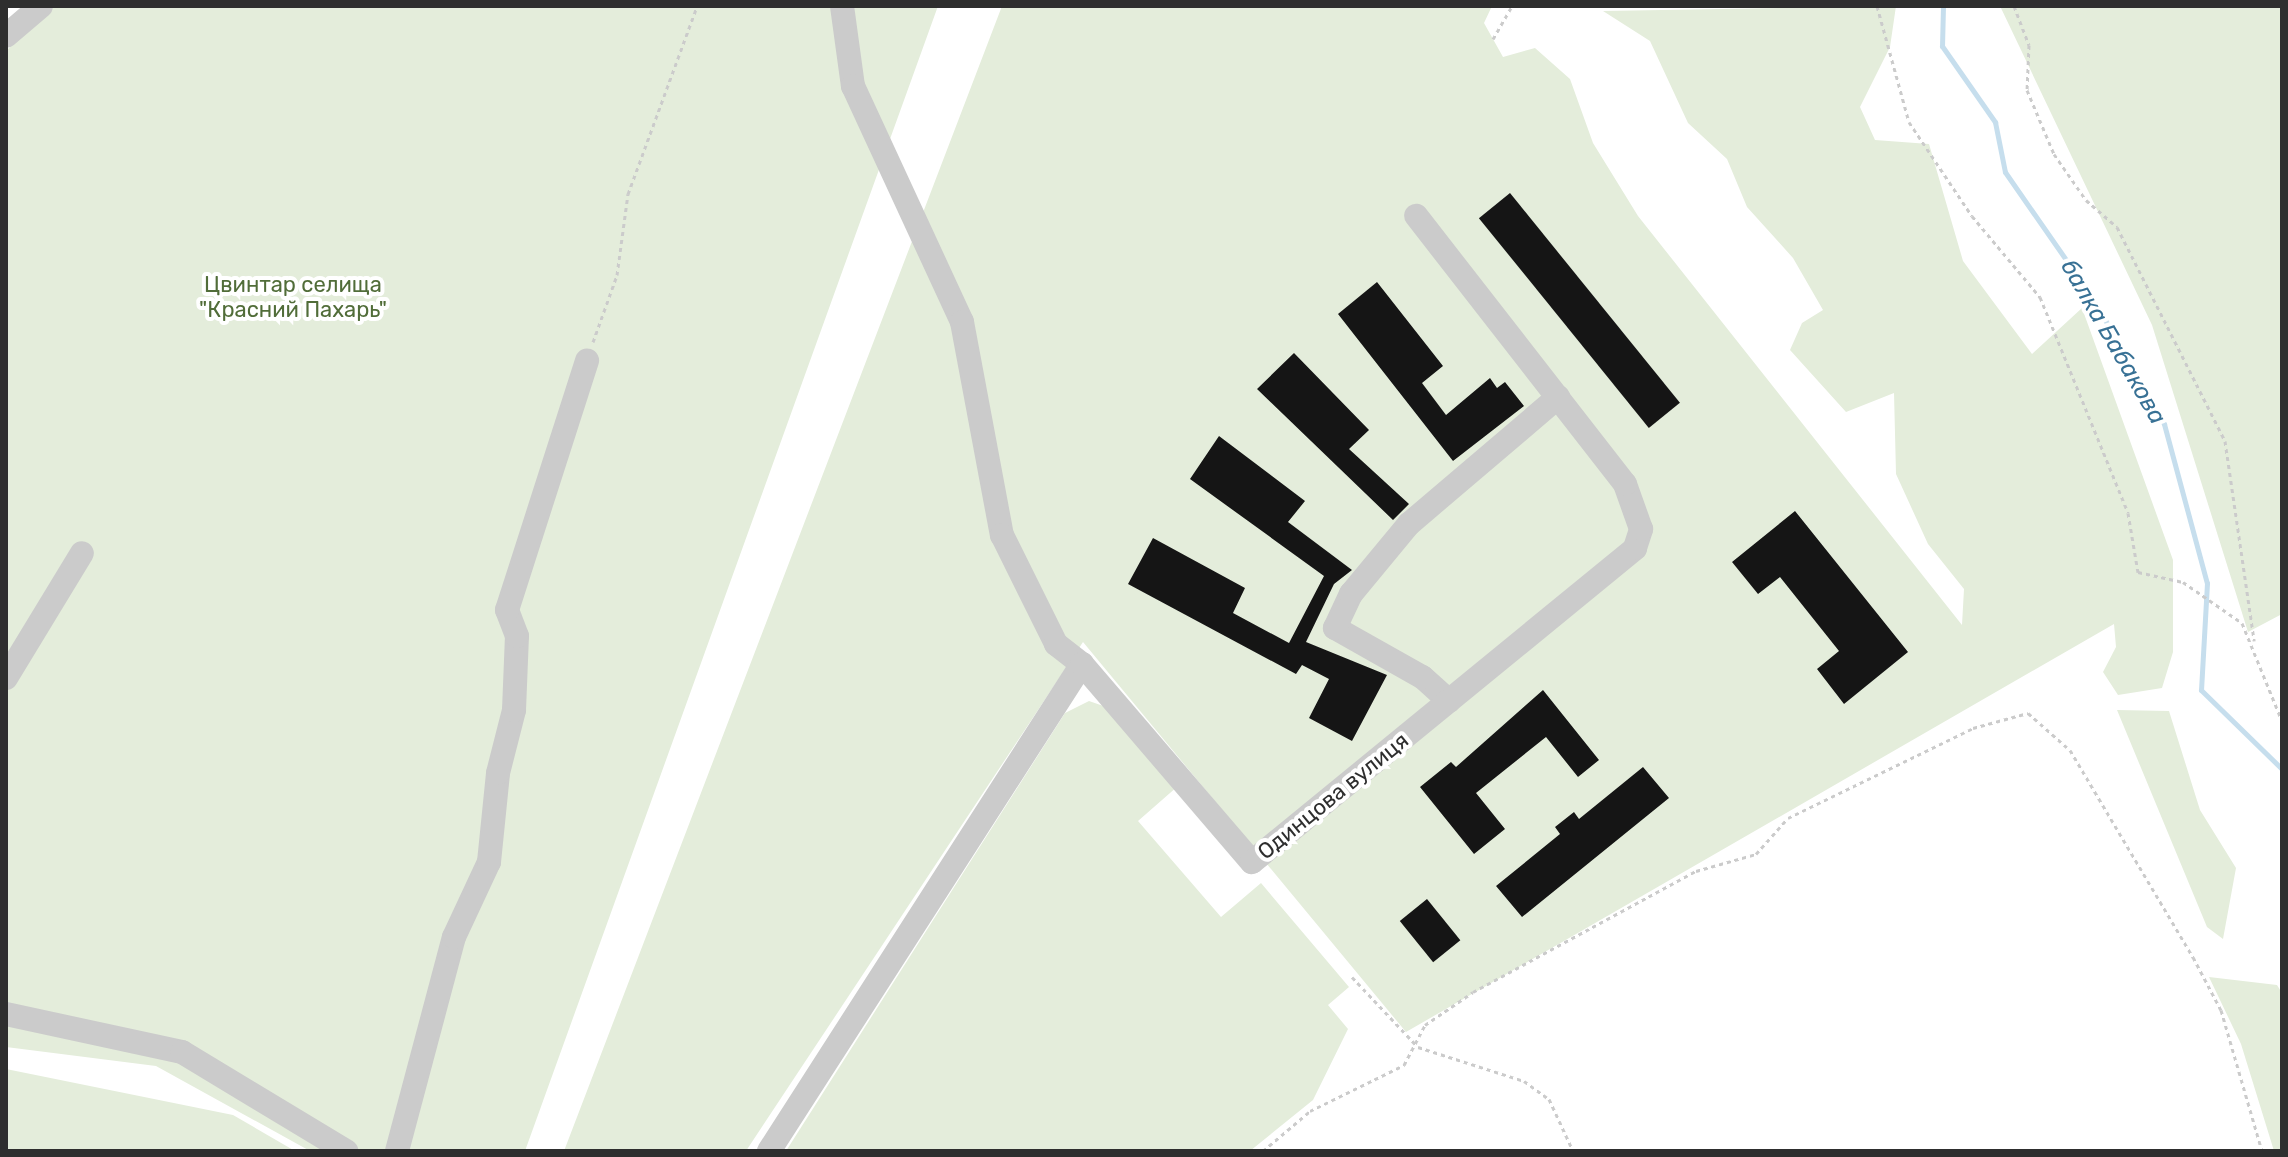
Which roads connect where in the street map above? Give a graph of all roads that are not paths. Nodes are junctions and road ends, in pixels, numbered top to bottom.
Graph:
1 (41, 6) edge
2 (842, 6) edge
3 (6, 36) edge
4 (1416, 216) dead end
5 (587, 361) road end
6 (1558, 397) junction
7 (82, 553) dead end
8 (1082, 664) junction
9 (6, 678) edge
10 (1449, 701) junction
11 (6, 1014) edge
12 (346, 1151) edge
13 (397, 1151) edge
14 (769, 1151) edge

1 - 3 street
2 - 8 street
4 - 6 street, Одинцова вулиця
5 - 13 street
6 - 10 street, Одинцова вулиця
6 - 10 street
7 - 9 street
8 - 10 street, Одинцова вулиця
8 - 14 street
11 - 12 street

